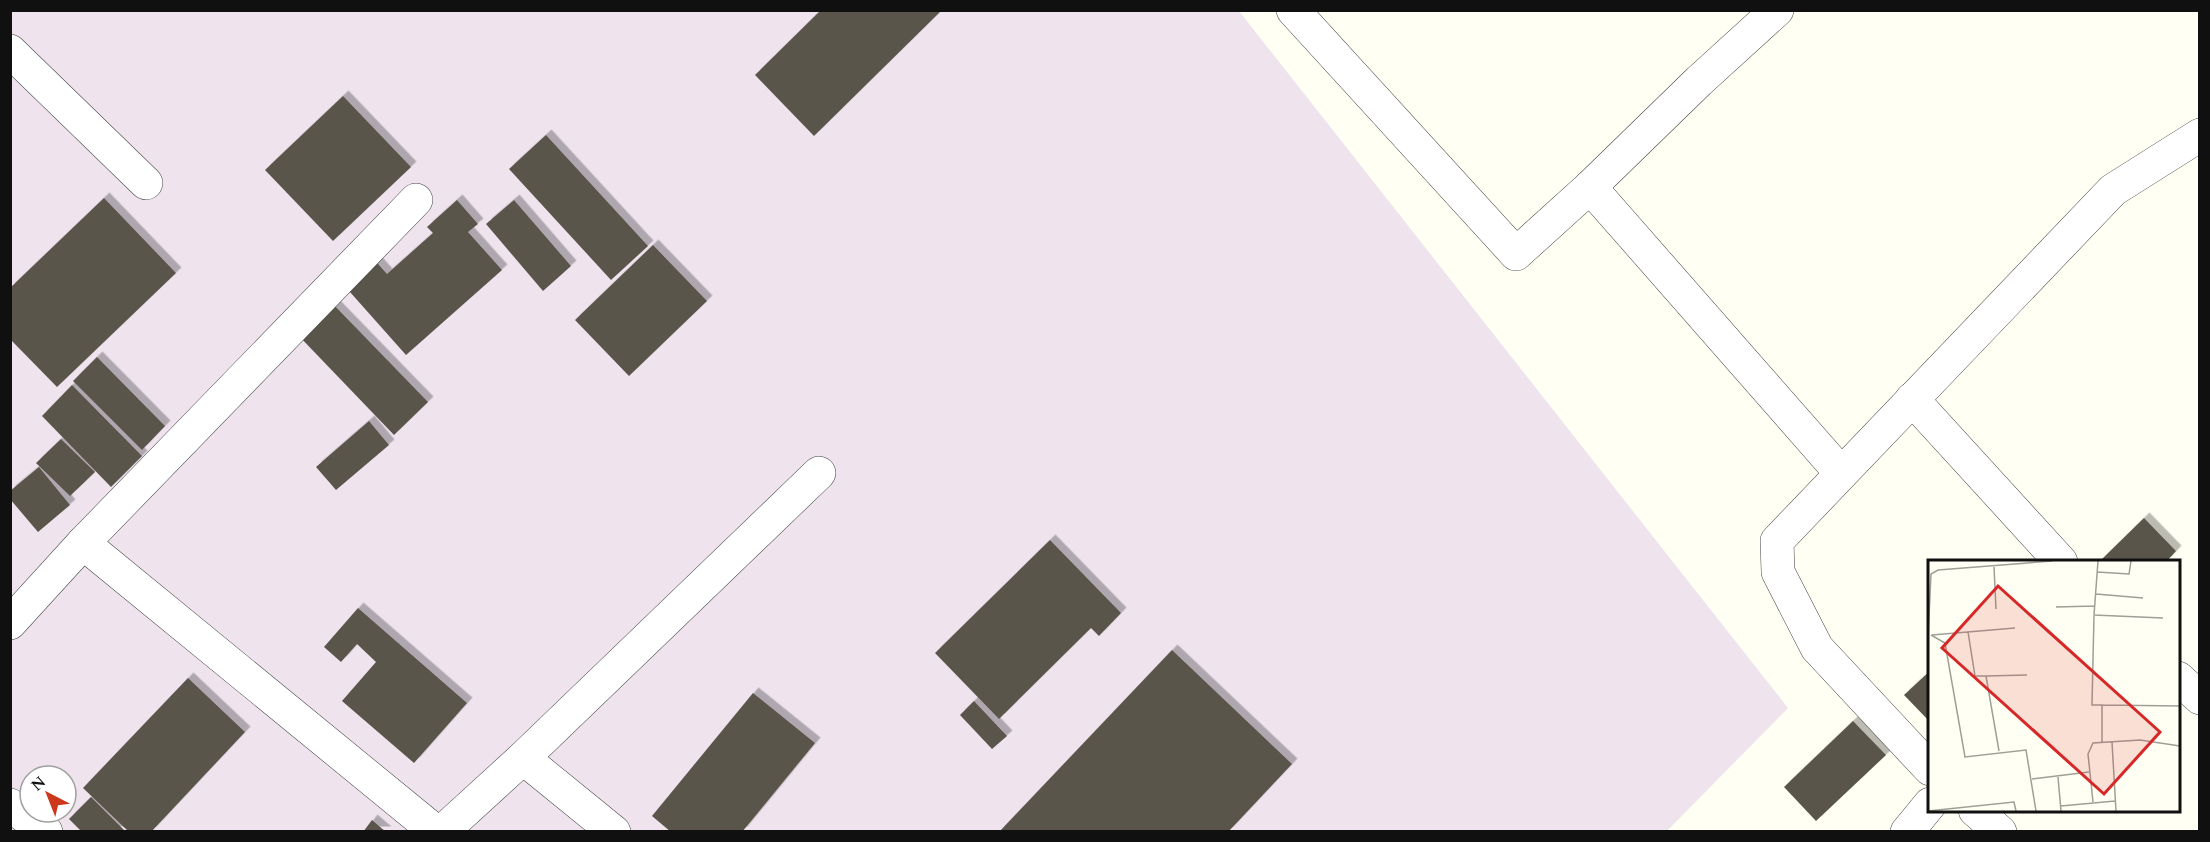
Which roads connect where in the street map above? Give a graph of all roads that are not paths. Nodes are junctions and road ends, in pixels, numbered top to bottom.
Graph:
1 (1293, 10) edge
2 (1778, 10) edge
3 (10, 51) edge
4 (2199, 135) edge
5 (146, 183) dead end
6 (1590, 187) junction
7 (416, 200) dead end
8 (1912, 399) junction
9 (819, 473) dead end
10 (1841, 473) junction
11 (83, 543) junction
12 (2060, 560) edge
13 (10, 622) edge
14 (2180, 680) edge
15 (2199, 698) edge
16 (523, 758) junction
17 (1928, 768) edge
18 (10, 805) edge
19 (1928, 805) edge
20 (1977, 812) edge
21 (46, 831) edge
22 (436, 831) edge
23 (442, 831) edge
24 (614, 831) edge
25 (1907, 831) edge
26 (2000, 831) edge

1 - 6 street
2 - 6 street
3 - 5 street
4 - 8 street
6 - 10 street
7 - 11 street
8 - 10 street
8 - 12 street
9 - 16 street
10 - 17 street
11 - 13 street
11 - 22 street
14 - 15 street
16 - 23 street
16 - 24 street
18 - 21 street
19 - 25 street
20 - 26 street

